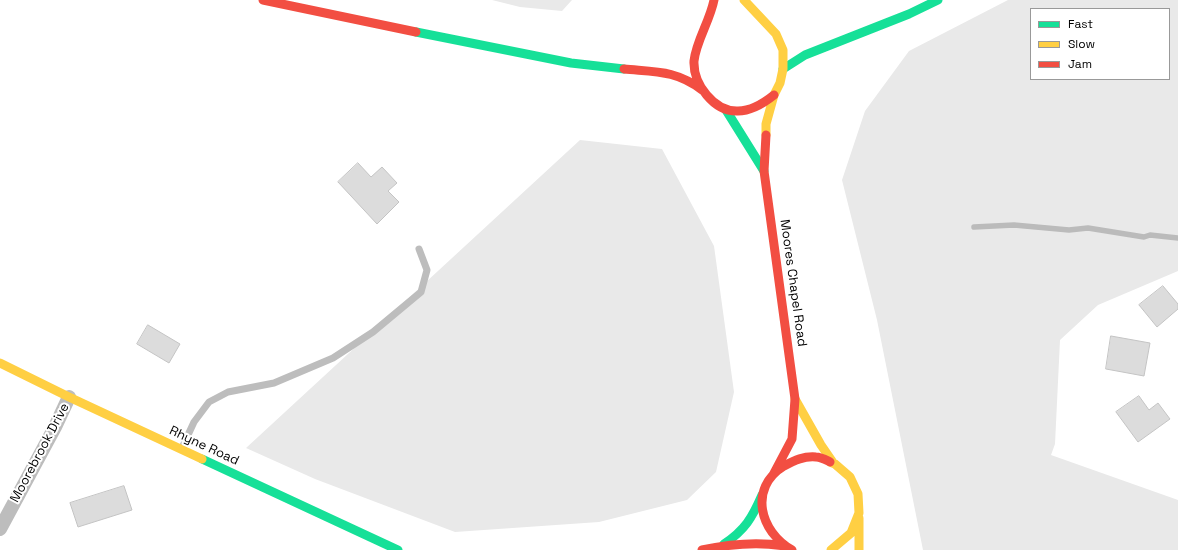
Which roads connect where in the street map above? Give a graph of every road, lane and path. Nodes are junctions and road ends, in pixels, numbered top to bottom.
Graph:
1 (263, 0) edge
2 (714, 0) edge
3 (744, 0) edge
4 (938, 0) edge
5 (783, 69) junction
6 (702, 90) junction
7 (774, 95) junction
8 (726, 110) junction
9 (764, 171) junction
10 (419, 249) dead end
11 (0, 363) edge
12 (69, 397) junction
13 (795, 399) junction
14 (181, 450) junction
15 (832, 461) junction
16 (773, 474) junction
17 (765, 489) junction
18 (858, 516) junction
19 (0, 530) edge
20 (724, 544) junction
21 (788, 548) edge
22 (398, 550) edge
23 (702, 550) edge
24 (830, 550) edge
25 (859, 550) edge

1 - 6 main road
2 - 6 main road, Moores Chapel Road
3 - 5 main road, Moores Chapel Road
4 - 5 main road
5 - 7 main road, Moores Chapel Road
6 - 8 main road, Moores Chapel Road
7 - 8 main road
7 - 9 main road, Moores Chapel Road
8 - 9 main road, Moores Chapel Road
9 - 13 main road, Moores Chapel Road
10 - 14 lane
11 - 12 main road, Rhyne Road
12 - 14 main road, Rhyne Road
12 - 19 street, Moorebrook Drive
13 - 15 main road, Moores Chapel Road
13 - 16 main road, Moores Chapel Road
14 - 22 main road, Rhyne Road
15 - 16 main road
15 - 18 main road
16 - 17 main road, Moores Chapel Road
17 - 20 main road
17 - 21 main road
18 - 24 main road
18 - 25 main road
20 - 21 main road
20 - 23 main road

